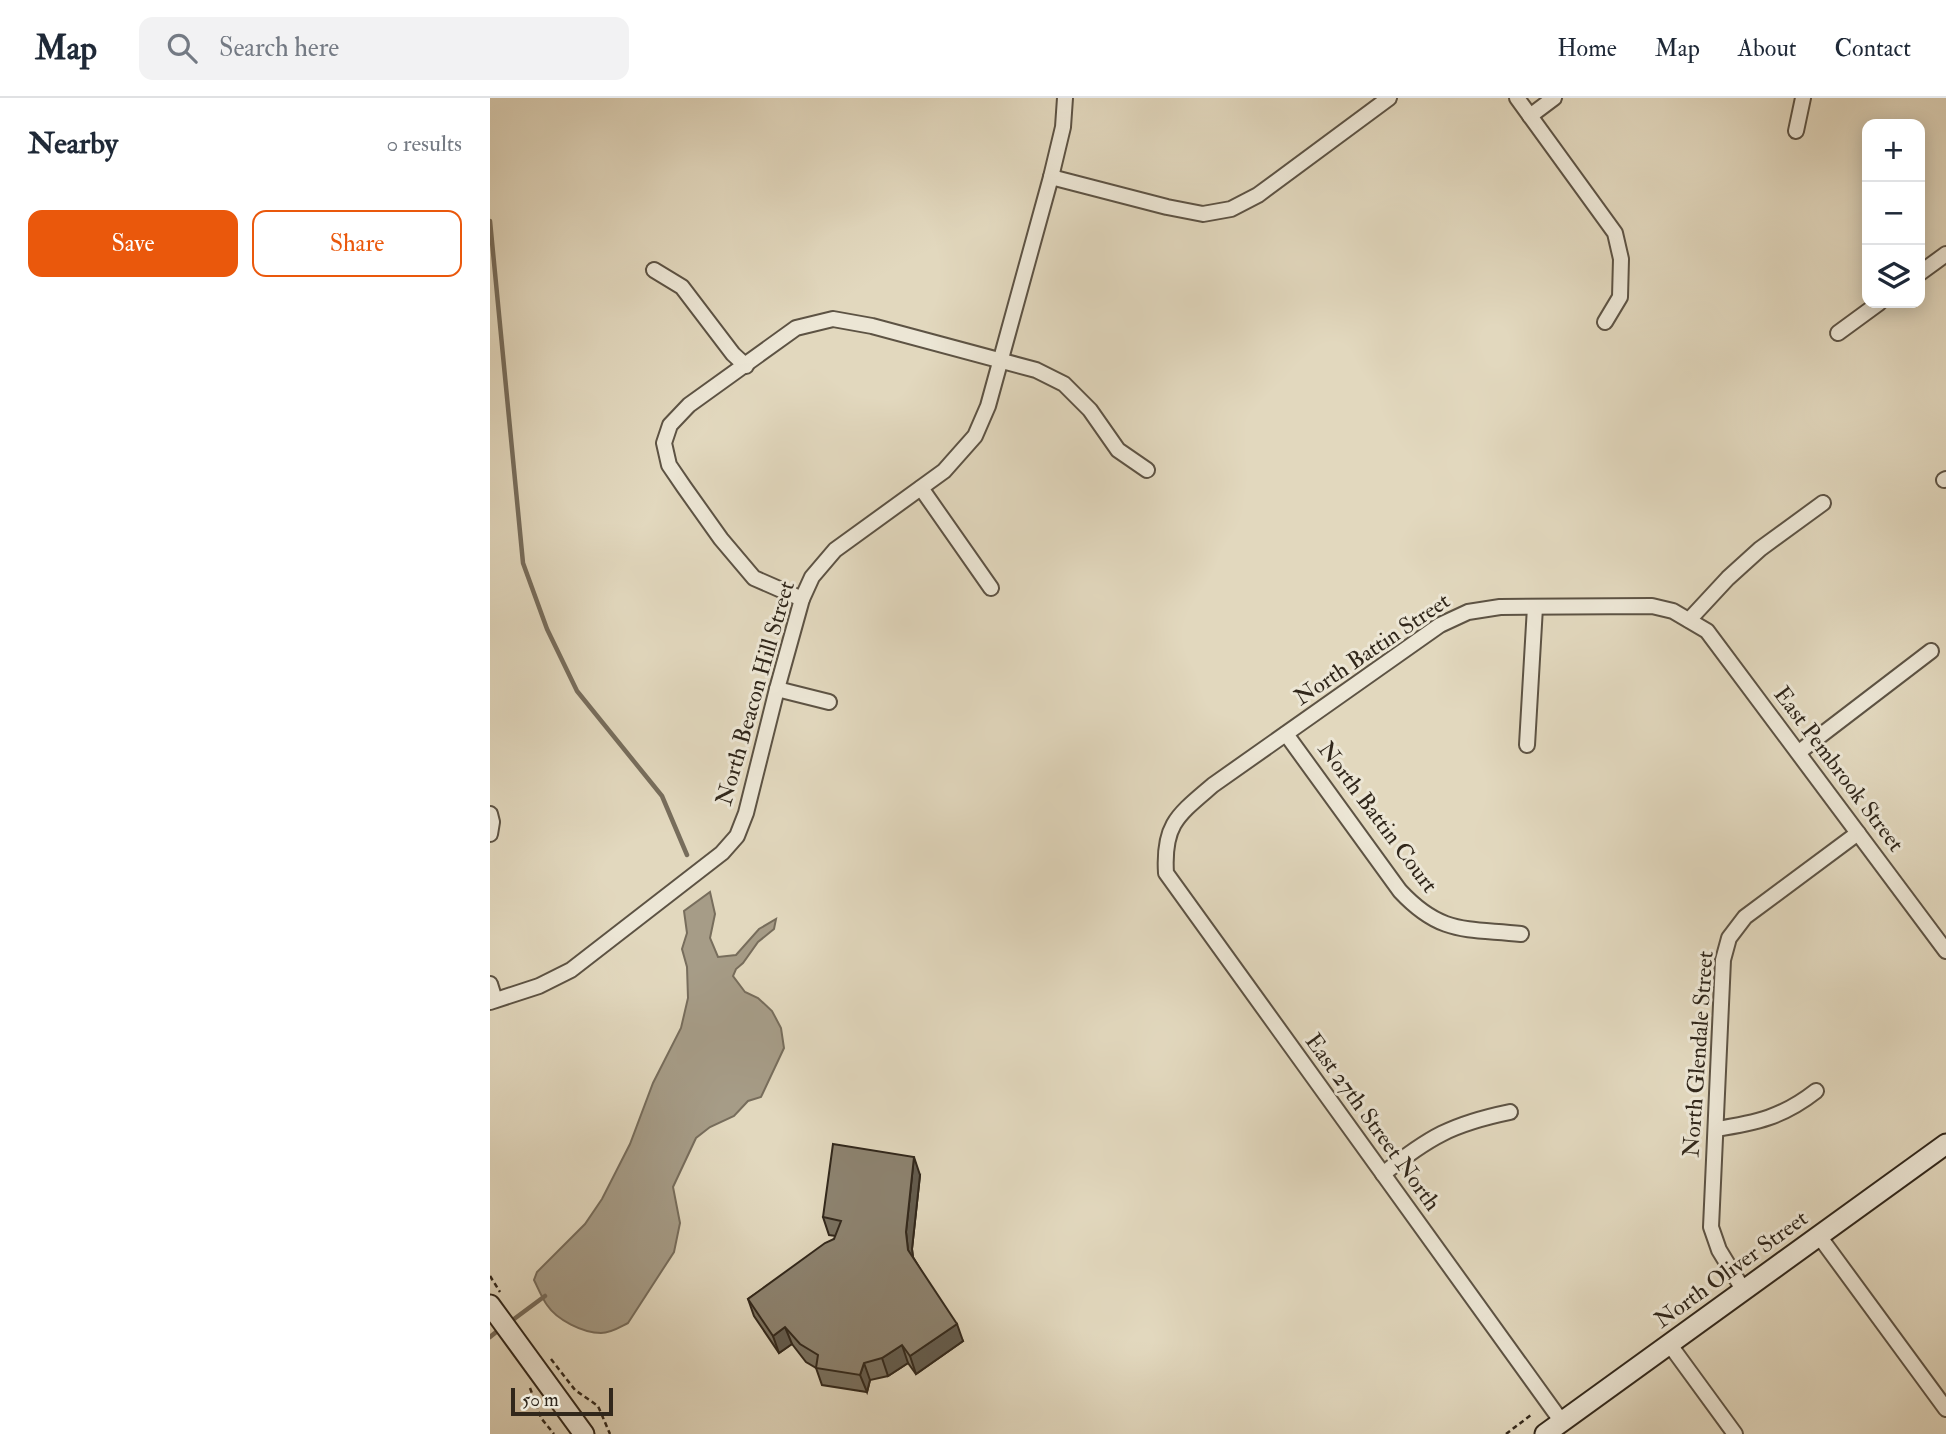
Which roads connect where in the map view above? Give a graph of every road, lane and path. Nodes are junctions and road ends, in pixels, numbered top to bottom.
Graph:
1 (1065, 98) edge
2 (1389, 98) edge
3 (1517, 98) edge
4 (1554, 98) edge
5 (1803, 98) edge
6 (1531, 116) junction
7 (1796, 131) dead end
8 (1051, 177) junction
9 (1946, 254) edge
10 (1925, 269) edge
11 (654, 270) dead end
12 (1872, 308) edge
13 (1605, 322) dead end
14 (1838, 333) dead end
15 (1001, 360) junction
16 (746, 366) junction
17 (1147, 470) dead end
18 (921, 488) junction
19 (1823, 503) dead end
20 (991, 588) dead end
21 (802, 599) junction
22 (1535, 607) junction
23 (1689, 620) junction
24 (1931, 651) dead end
25 (777, 689) junction
26 (829, 702) dead end
27 (1286, 734) junction
28 (1527, 745) dead end
29 (1798, 752) junction
30 (490, 814) edge
31 (1858, 833) junction
32 (490, 834) edge
33 (1167, 842) joint
34 (1521, 934) dead end
35 (1946, 951) edge
36 (490, 984) edge
37 (493, 1001) edge
38 (1816, 1091) dead end
39 (1510, 1112) dead end
40 (1716, 1129) junction
41 (1946, 1144) edge
42 (1383, 1174) junction
43 (1819, 1236) junction
44 (1744, 1290) junction
45 (492, 1307) edge
46 (1670, 1345) junction
47 (550, 1358) dead end
48 (527, 1380) dead end
49 (1946, 1409) edge
50 (1531, 1415) dead end
51 (1553, 1428) edge
52 (554, 1434) edge
53 (584, 1434) edge
54 (610, 1434) edge
55 (1506, 1434) edge
56 (1735, 1434) edge

1 - 8 street, North Beacon Hill Street
2 - 8 street
3 - 6 street
4 - 6 street
5 - 7 street
6 - 13 street
8 - 15 street, North Beacon Hill Street
9 - 10 street
11 - 16 street
12 - 14 street
15 - 16 street
15 - 17 street
15 - 18 street, North Beacon Hill Street
16 - 21 street
18 - 20 street
18 - 21 street, North Beacon Hill Street
19 - 23 street
21 - 25 street, North Beacon Hill Street
22 - 23 street, North Battin Street
22 - 27 street, North Battin Street
22 - 28 street
23 - 29 street, East Pembrook Street
24 - 29 street
25 - 26 street
25 - 37 street, North Beacon Hill Street
27 - 33 street, North Battin Street
27 - 34 street, North Battin Court
29 - 31 street, East Pembrook Street
30 - 32 street
31 - 35 street, East Pembrook Street
31 - 40 street, North Glendale Street
33 - 42 street, East 27th Street North
36 - 37 street
38 - 40 street
39 - 42 street
40 - 44 street, North Glendale Street
41 - 43 main road, North Oliver Street
42 - 51 street, East 27th Street North
43 - 44 main road, North Oliver Street
43 - 49 street
44 - 46 main road, North Oliver Street
45 - 53 main road
46 - 51 main road, North Oliver Street
46 - 56 street
47 - 54 path
48 - 52 path
50 - 55 path

